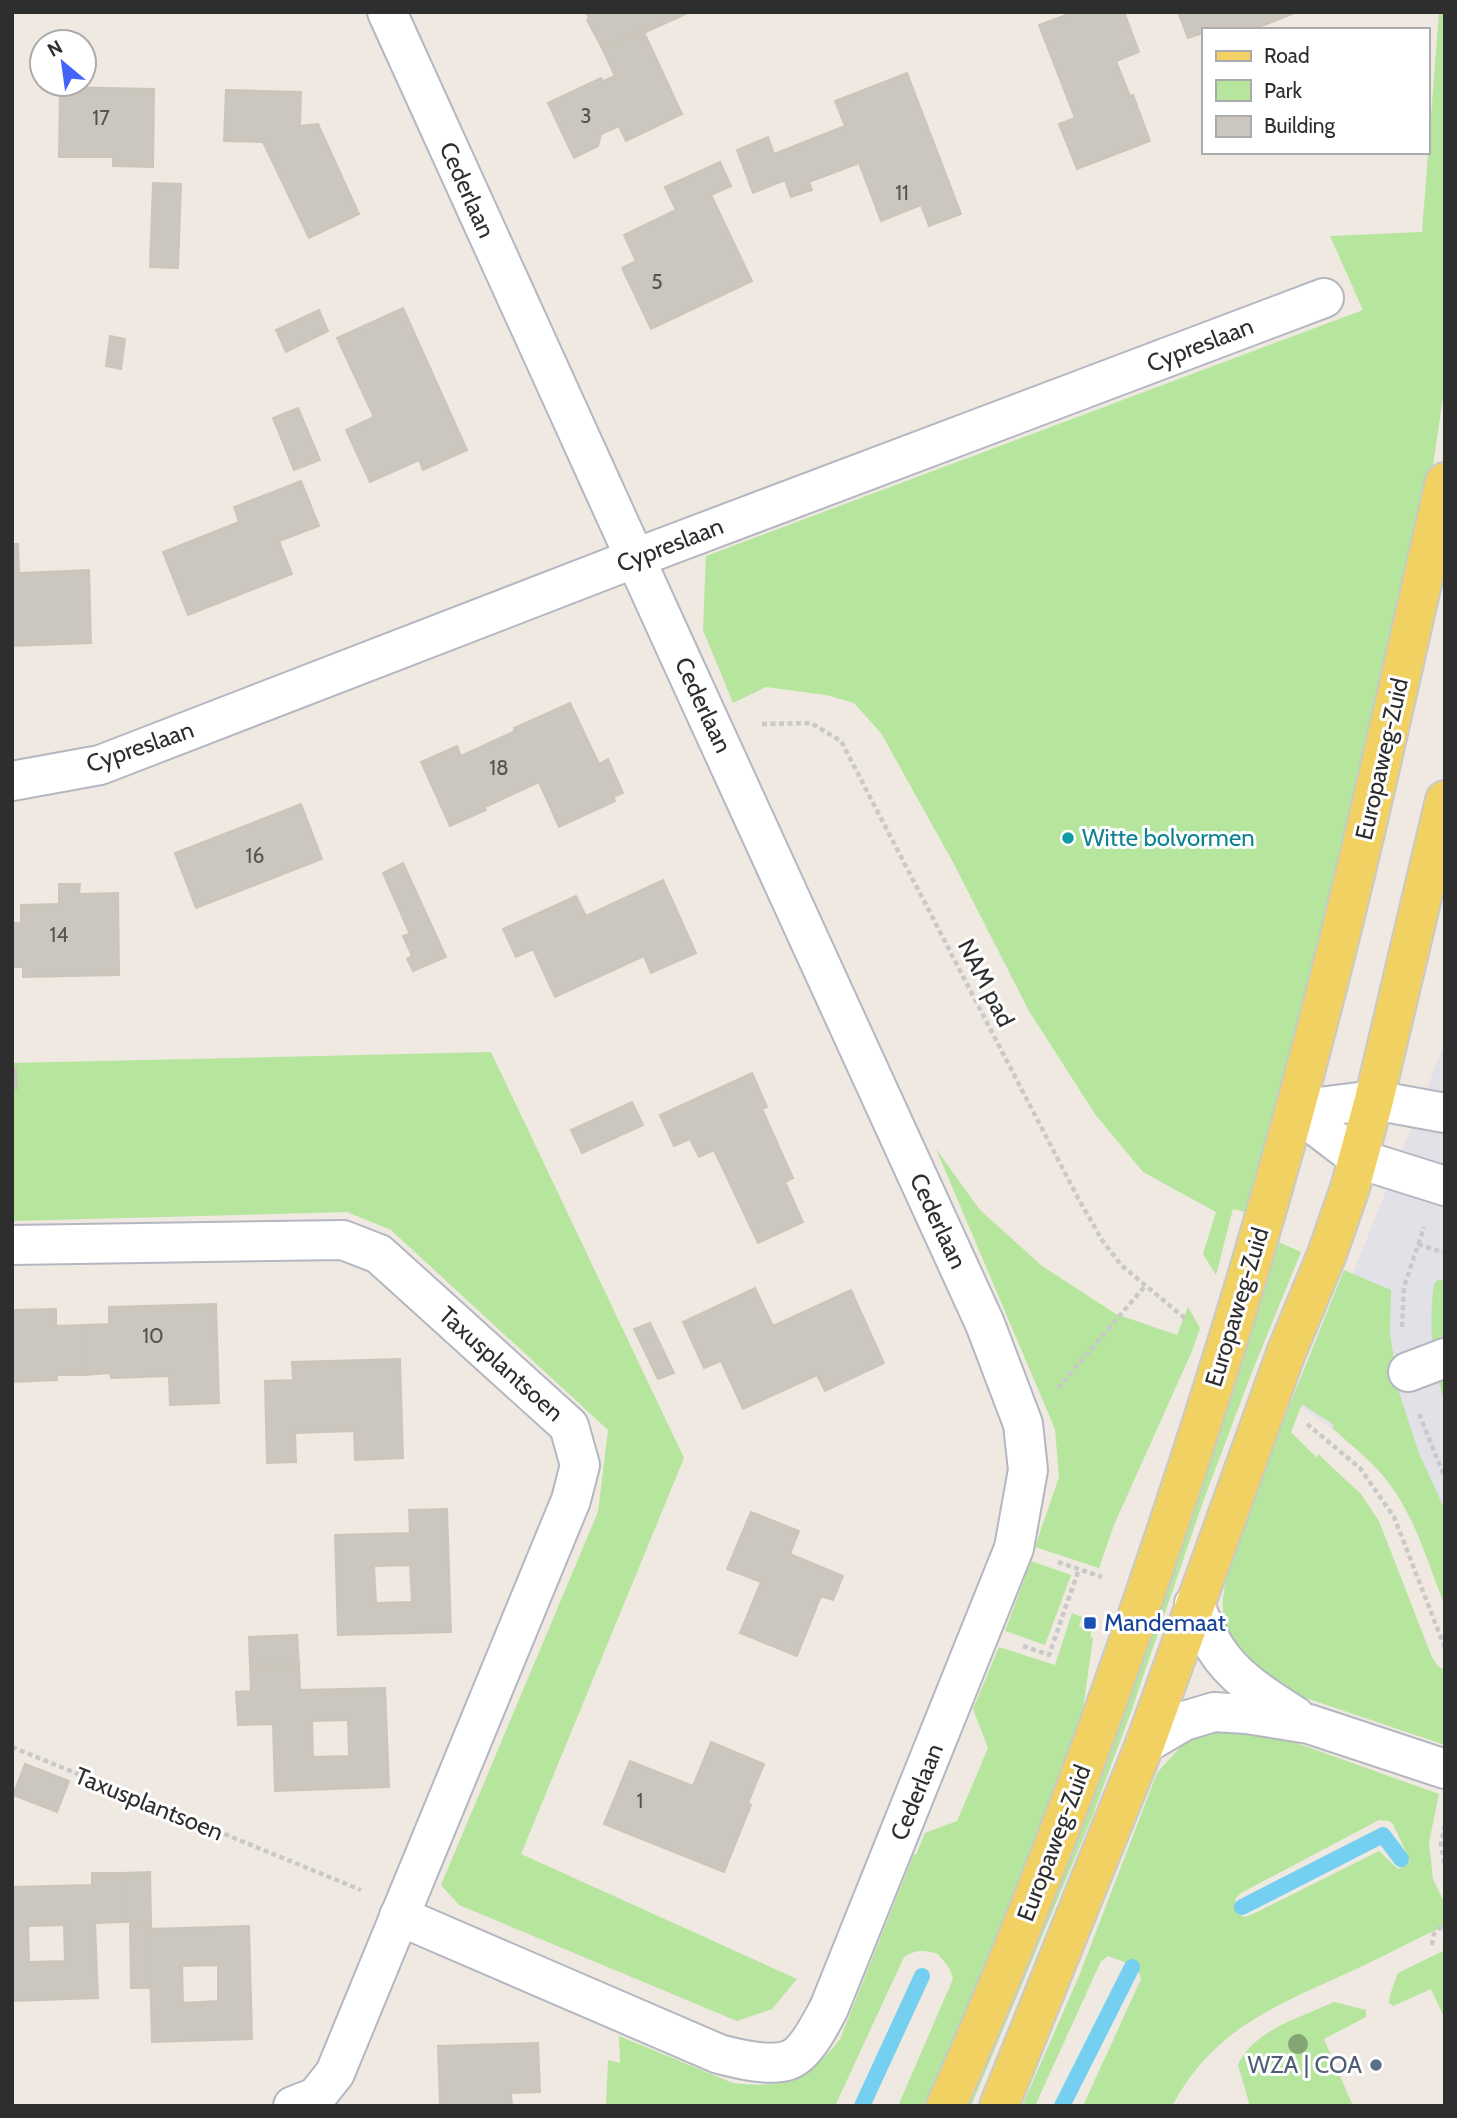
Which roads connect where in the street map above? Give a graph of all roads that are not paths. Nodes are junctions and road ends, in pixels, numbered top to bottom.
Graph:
1 (387, 12) edge
2 (1324, 298) dead end
3 (1445, 482) edge
4 (633, 559) junction
5 (12, 780) edge
6 (1445, 800) edge
7 (1374, 1100) junction
8 (1295, 1110) junction
9 (1445, 1113) edge
10 (1359, 1159) junction
11 (1445, 1186) edge
12 (12, 1245) edge
13 (1445, 1358) edge
14 (1408, 1372) dead end
15 (1194, 1604) junction
16 (1309, 1724) junction
17 (1145, 1744) junction
18 (1445, 1769) edge
19 (399, 1916) junction
20 (293, 2106) edge
21 (946, 2106) edge
22 (999, 2106) edge

1 - 4 street, Cederlaan
2 - 4 street, Cypreslaan
3 - 8 main road, Europaweg-Zuid
4 - 5 street, Cypreslaan
4 - 19 street, Cederlaan
6 - 7 main road, Europaweg-Zuid
7 - 8 street
7 - 9 street
7 - 10 main road, Europaweg-Zuid
8 - 10 street
8 - 21 main road, Europaweg-Zuid
10 - 11 street
10 - 15 main road, Europaweg-Zuid
12 - 19 street, Taxusplantsoen
13 - 14 street
15 - 16 street
15 - 17 main road, Europaweg-Zuid
16 - 17 street
16 - 18 street
17 - 22 main road, Europaweg-Zuid
19 - 20 street, Taxusplantsoen

